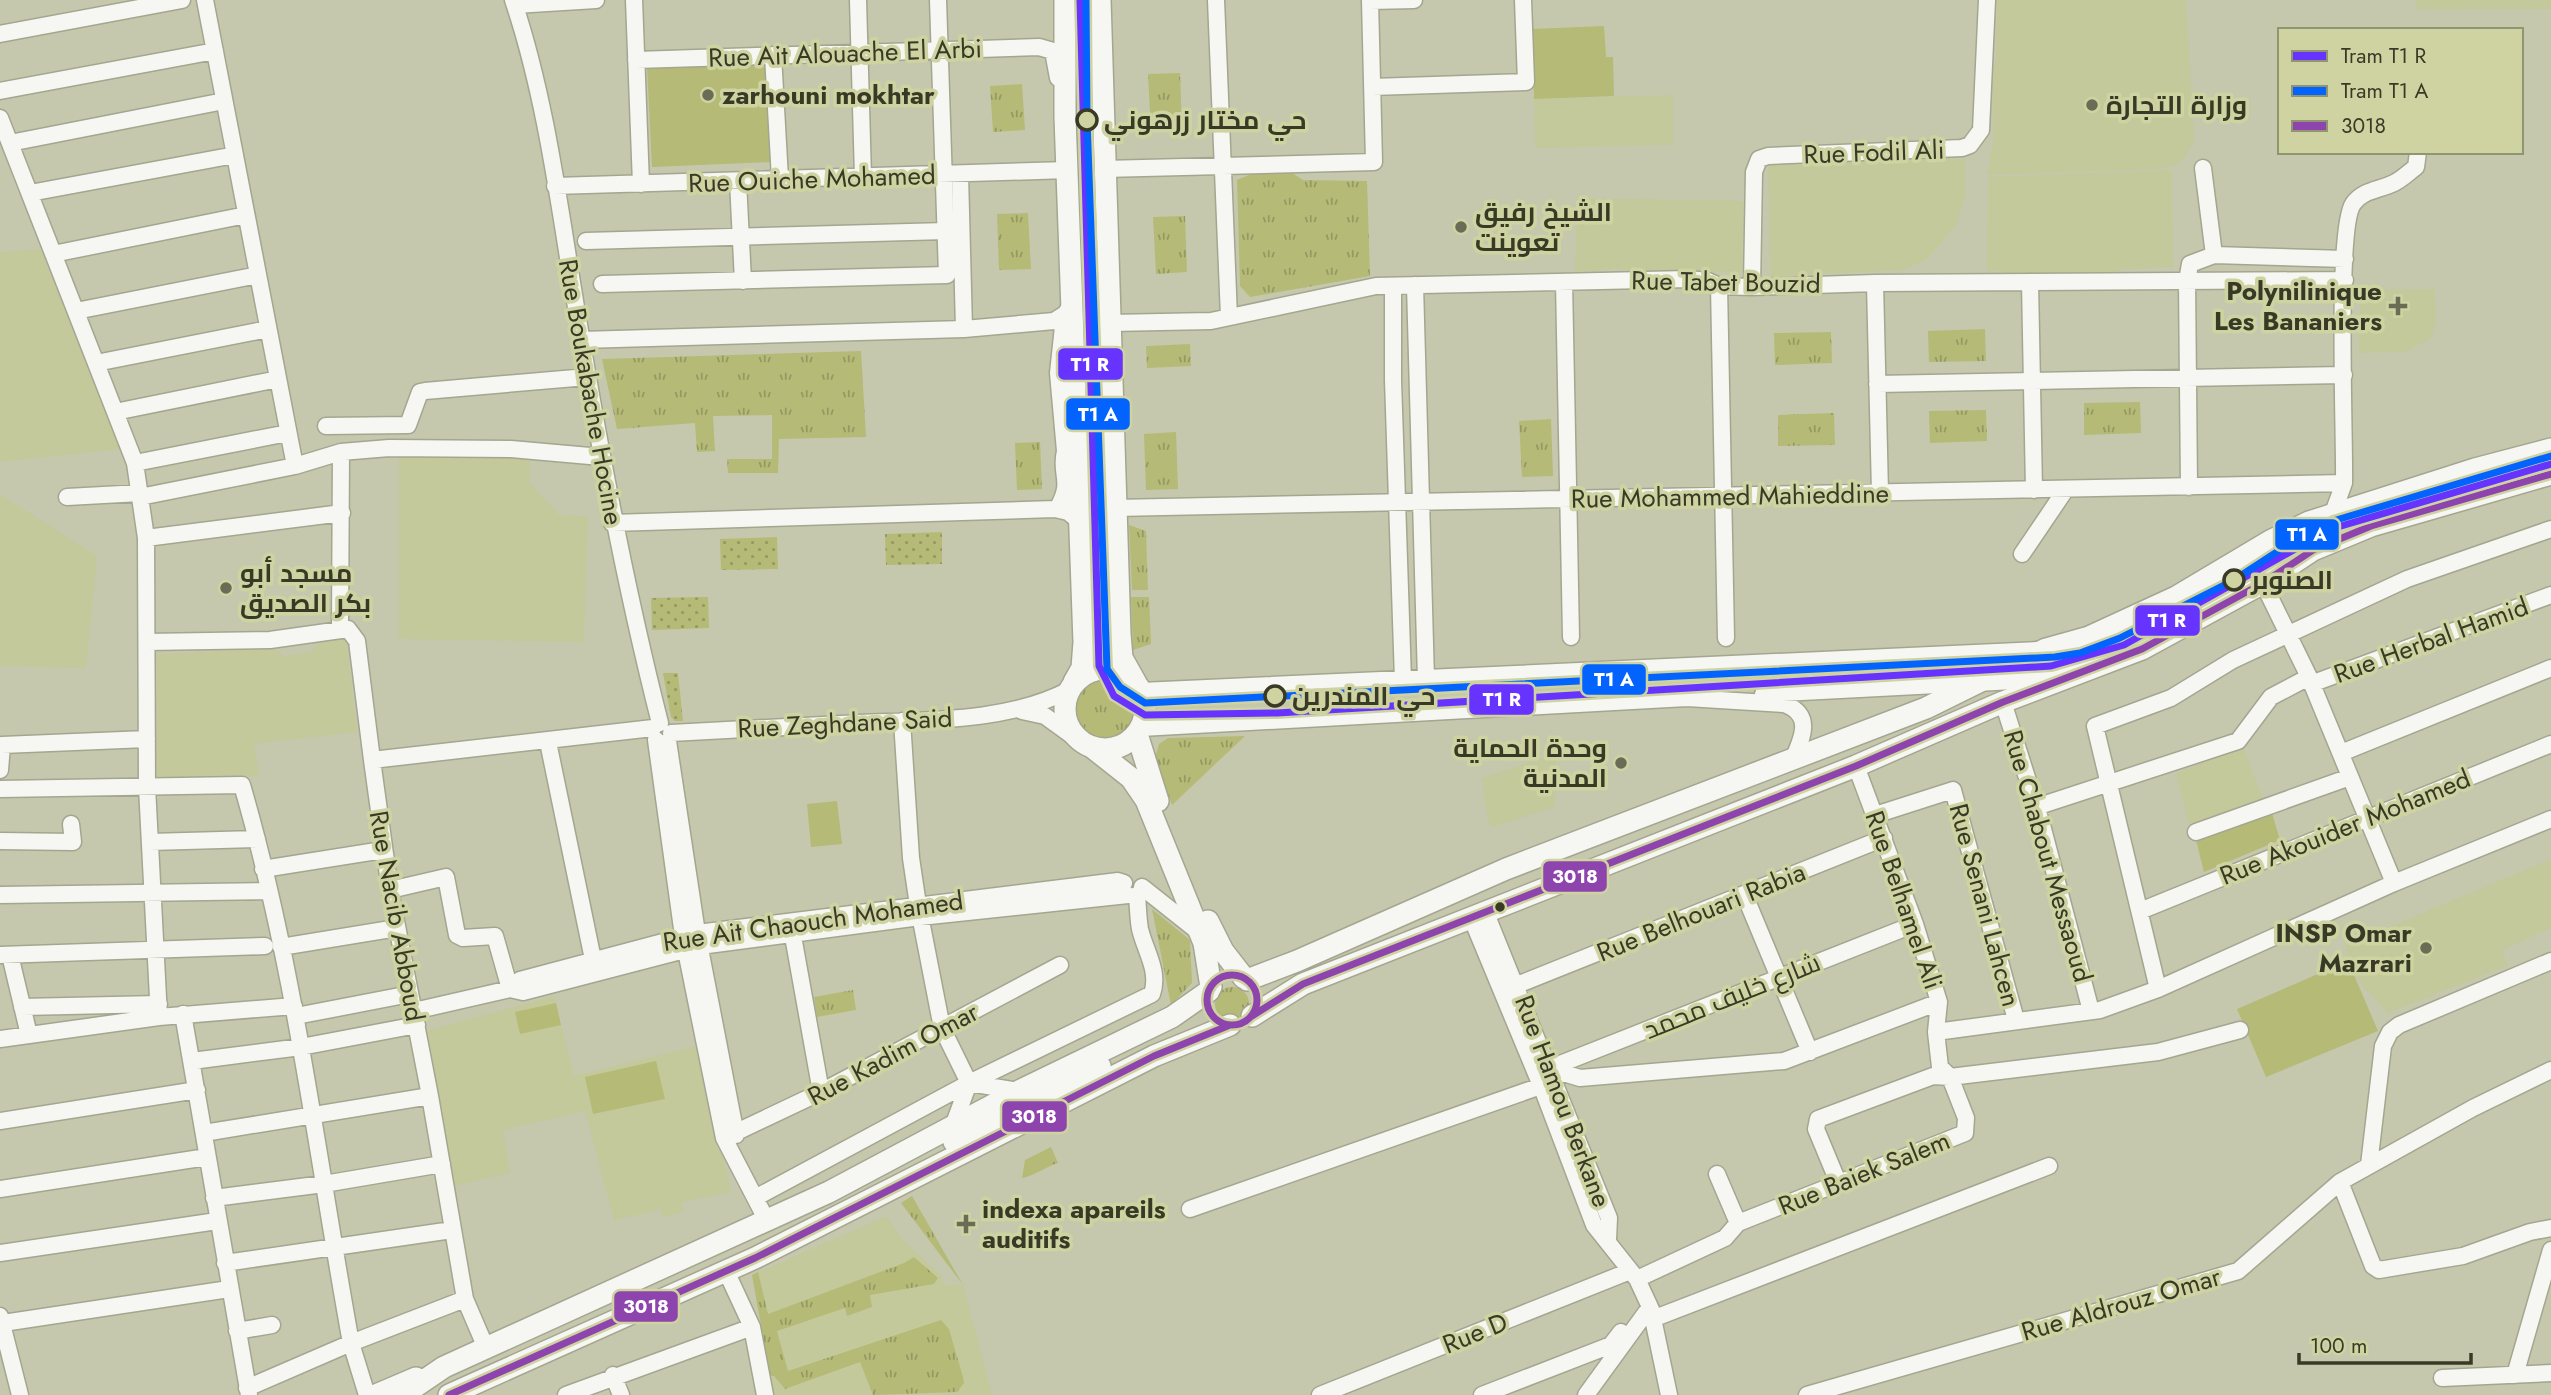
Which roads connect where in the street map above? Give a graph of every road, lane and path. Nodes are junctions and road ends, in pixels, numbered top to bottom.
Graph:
1 (182, 0) edge
2 (205, 0) edge
3 (596, 0) edge
4 (634, 0) edge
5 (858, 0) edge
6 (938, 0) edge
7 (1065, 0) edge
8 (1100, 0) edge
9 (1216, 0) edge
10 (1414, 0) edge
11 (1523, 0) edge
12 (1987, 0) edge
13 (1370, 1) edge
14 (514, 3) edge
15 (0, 34) edge
16 (215, 51) junction
17 (940, 51) junction
18 (859, 54) junction
19 (773, 55) junction
20 (636, 60) junction
21 (1372, 87) junction
22 (0, 91) edge
23 (224, 101) junction
24 (1065, 117) junction
25 (0, 118) edge
26 (10, 143) junction
27 (2417, 154) edge
28 (235, 155) junction
29 (1223, 167) junction
30 (2203, 168) dead end
31 (1104, 169) junction
32 (1068, 170) junction
33 (960, 174) junction
34 (943, 175) junction
35 (863, 177) junction
36 (780, 179) junction
37 (738, 181) junction
38 (641, 184) junction
39 (555, 186) junction
40 (30, 193) junction
41 (246, 215) junction
42 (946, 231) junction
43 (741, 237) junction
44 (586, 241) dead end
45 (53, 254) junction
46 (2214, 255) junction
47 (2345, 259) junction
48 (258, 275) junction
49 (2345, 280) junction
50 (743, 281) junction
51 (2187, 281) junction
52 (1564, 282) junction
53 (2030, 282) junction
54 (1875, 283) junction
55 (602, 284) dead end
56 (1415, 285) junction
57 (1393, 286) junction
58 (1719, 286) junction
59 (1752, 287) junction
60 (1068, 309) junction
61 (76, 311) junction
62 (1229, 317) junction
63 (1111, 323) junction
64 (268, 329) junction
65 (964, 329) junction
66 (581, 340) junction
67 (96, 363) junction
68 (2344, 376) junction
69 (587, 377) junction
70 (2188, 378) junction
71 (278, 379) junction
72 (2032, 381) junction
73 (1877, 384) junction
74 (115, 412) junction
75 (326, 426) dead end
76 (288, 433) junction
77 (2551, 449) edge
78 (341, 452) junction
79 (601, 457) junction
80 (135, 463) junction
81 (295, 466) junction
82 (2551, 474) edge
83 (2344, 483) junction
84 (2189, 487) junction
85 (2066, 489) junction
86 (2034, 490) junction
87 (1880, 493) junction
88 (140, 495) junction
89 (1723, 496) junction
90 (66, 497) dead end
91 (1066, 498) junction
92 (1567, 499) junction
93 (1421, 502) junction
94 (1397, 503) junction
95 (2370, 503) junction
96 (1115, 508) junction
97 (342, 513) junction
98 (2333, 513) junction
99 (612, 523) junction
100 (2551, 529) edge
101 (146, 538) junction
102 (2022, 554) dead end
103 (2263, 583) junction
104 (2551, 596) edge
105 (340, 629) junction
106 (2286, 634) junction
107 (1571, 636) dead end
108 (1726, 638) dead end
109 (147, 642) junction
110 (2046, 649) junction
111 (2551, 668) edge
112 (2067, 677) junction
113 (1403, 680) junction
114 (1426, 680) junction
115 (2310, 680) junction
116 (1976, 682) junction
117 (1072, 686) junction
118 (1138, 687) junction
119 (1687, 698) junction
120 (2003, 702) junction
121 (1020, 710) junction
122 (902, 721) junction
123 (1139, 731) junction
124 (662, 733) junction
125 (1074, 737) junction
126 (147, 739) junction
127 (548, 742) junction
128 (2551, 744) edge
129 (1093, 748) junction
130 (2341, 754) junction
131 (372, 760) junction
132 (1793, 760) junction
133 (1856, 766) junction
134 (0, 770) edge
135 (2350, 777) junction
136 (2110, 785) junction
137 (147, 787) junction
138 (1802, 787) junction
139 (0, 789) edge
140 (2036, 807) junction
141 (1875, 815) junction
142 (2366, 817) junction
143 (2551, 819) edge
144 (71, 824) dead end
145 (2196, 832) dead end
146 (1884, 838) junction
147 (257, 839) junction
148 (0, 841) edge
149 (150, 842) junction
150 (383, 850) junction
151 (263, 869) junction
152 (2394, 883) junction
153 (390, 890) junction
154 (1133, 890) junction
155 (267, 891) junction
156 (153, 894) junction
157 (0, 895) edge
158 (1745, 896) junction
159 (919, 911) junction
160 (2140, 911) junction
161 (1478, 914) junction
162 (1916, 924) junction
163 (791, 926) junction
164 (397, 928) junction
165 (1200, 933) junction
166 (691, 941) junction
167 (273, 947) junction
168 (157, 949) junction
169 (5, 955) edge
170 (2551, 961) edge
171 (1060, 965) dead end
172 (594, 967) junction
173 (1277, 969) junction
174 (1777, 978) junction
175 (1245, 979) junction
176 (1517, 985) junction
177 (510, 989) junction
178 (1210, 989) junction
179 (2158, 989) junction
180 (1290, 991) junction
181 (410, 994) junction
182 (1939, 1002) junction
183 (22, 1007) junction
184 (159, 1010) junction
185 (295, 1011) junction
186 (2091, 1011) junction
187 (183, 1014) junction
188 (1252, 1016) junction
189 (415, 1018) junction
190 (2016, 1020) junction
191 (942, 1028) junction
192 (1220, 1029) junction
193 (2240, 1030) dead end
194 (1936, 1032) junction
195 (30, 1035) junction
196 (0, 1038) edge
197 (301, 1047) junction
198 (1810, 1052) junction
199 (192, 1061) junction
200 (2551, 1070) edge
201 (1549, 1077) junction
202 (1950, 1077) junction
203 (969, 1083) junction
204 (197, 1090) junction
205 (1019, 1091) junction
206 (821, 1092) junction
207 (430, 1096) junction
208 (312, 1115) junction
209 (0, 1121) edge
210 (953, 1126) junction
211 (204, 1133) junction
212 (730, 1136) junction
213 (207, 1157) junction
214 (442, 1164) junction
215 (2369, 1165) junction
216 (2049, 1166) dead end
217 (1717, 1174) dead end
218 (1838, 1182) junction
219 (2340, 1182) junction
220 (324, 1184) junction
221 (0, 1189) edge
222 (214, 1198) junction
223 (755, 1198) junction
224 (1189, 1209) dead end
225 (218, 1221) junction
226 (767, 1221) junction
227 (1738, 1223) junction
228 (2551, 1228) edge
229 (452, 1230) junction
230 (333, 1248) junction
231 (2551, 1250) edge
232 (0, 1253) edge
233 (225, 1263) junction
234 (726, 1271) junction
235 (229, 1289) junction
236 (1643, 1294) junction
237 (465, 1299) junction
238 (1, 1319) edge
239 (272, 1325) dead end
240 (752, 1327) junction
241 (237, 1331) junction
242 (1619, 1342) junction
243 (351, 1343) junction
244 (486, 1348) junction
245 (7, 1362) edge
246 (444, 1367) junction
247 (2551, 1373) edge
248 (2515, 1375) junction
249 (613, 1376) junction
250 (2442, 1378) dead end
251 (248, 1392) edge
252 (20, 1395) edge
253 (367, 1395) edge
254 (376, 1395) edge
255 (403, 1395) edge
256 (442, 1395) edge
257 (449, 1395) edge
258 (566, 1395) edge
259 (621, 1395) edge
260 (765, 1395) edge
261 (1320, 1395) edge
262 (1482, 1395) edge
263 (1586, 1395) edge
264 (1669, 1395) edge
265 (1807, 1395) edge

1 - 15 street
2 - 16 street
3 - 14 street
4 - 20 street
5 - 18 street
6 - 17 street
7 - 24 main road
8 - 31 main road
9 - 29 street
10 - 13 street
11 - 21 street
12 - 59 street, Rue Fodil Ali
13 - 21 street
14 - 39 street, Rue Boukabache Hocine
16 - 22 street
16 - 23 street
17 - 18 street, Rue Ait Alouache El Arbi
17 - 24 street, Rue Ait Alouache El Arbi
17 - 34 street
18 - 19 street, Rue Ait Alouache El Arbi
18 - 35 street
19 - 20 street, Rue Ait Alouache El Arbi
19 - 36 street
20 - 38 street
21 - 29 street
23 - 26 street
23 - 28 street
24 - 32 main road
25 - 26 street
26 - 40 street
27 - 47 street
28 - 40 street
28 - 41 street
29 - 31 street
29 - 62 street
30 - 46 street
31 - 63 main road
32 - 33 street, Rue Ouiche Mohamed
32 - 60 main road
33 - 34 street, Rue Ouiche Mohamed
33 - 65 street
34 - 35 street, Rue Ouiche Mohamed
34 - 42 street
35 - 36 street, Rue Ouiche Mohamed
36 - 37 street, Rue Ouiche Mohamed
37 - 38 street, Rue Ouiche Mohamed
37 - 43 street
38 - 39 street, Rue Ouiche Mohamed
39 - 66 street, Rue Boukabache Hocine
40 - 45 street
41 - 45 street
41 - 48 street
42 - 43 street
42 - 50 street
43 - 44 street
43 - 50 street
45 - 61 street
46 - 47 street
46 - 51 street
47 - 49 street
48 - 61 street
48 - 64 street
49 - 51 street, Rue Tabet Bouzid
49 - 68 street
50 - 55 street
51 - 53 street, Rue Tabet Bouzid
51 - 70 street
52 - 56 street, Rue Tabet Bouzid
52 - 58 street, Rue Tabet Bouzid
52 - 92 street
53 - 54 street, Rue Tabet Bouzid
53 - 72 street
54 - 59 street, Rue Tabet Bouzid
54 - 73 street
56 - 57 street, Rue Tabet Bouzid
56 - 93 street
57 - 62 street, Rue Tabet Bouzid
57 - 94 street
58 - 59 street, Rue Tabet Bouzid
58 - 89 street
60 - 65 street
60 - 91 main road
61 - 67 street
62 - 63 street, Rue Tabet Bouzid
63 - 96 main road
64 - 67 street
64 - 71 street
65 - 66 street
66 - 69 street, Rue Boukabache Hocine
67 - 74 street
68 - 70 street
68 - 83 street
69 - 75 street
69 - 79 street, Rue Boukabache Hocine
70 - 72 street
70 - 84 street
71 - 74 street
71 - 76 street
72 - 73 street
72 - 86 street
73 - 87 street
74 - 80 street
76 - 80 street
76 - 81 street
77 - 95 main road
78 - 79 street
78 - 81 street
78 - 97 street
79 - 99 street, Rue Boukabache Hocine
80 - 88 street
81 - 88 street
82 - 103 main road
83 - 84 street, Rue Mohammed Mahieddine
83 - 95 street
83 - 98 street
84 - 85 street, Rue Mohammed Mahieddine
85 - 86 street, Rue Mohammed Mahieddine
85 - 102 street
86 - 87 street, Rue Mohammed Mahieddine
87 - 89 street, Rue Mohammed Mahieddine
88 - 90 street
88 - 101 street
89 - 92 street, Rue Mohammed Mahieddine
89 - 108 street
91 - 99 street
91 - 117 main road
92 - 93 street, Rue Mohammed Mahieddine
92 - 107 street
93 - 94 street, Rue Mohammed Mahieddine
93 - 114 street
94 - 96 street, Rue Mohammed Mahieddine
94 - 113 street
95 - 98 main road
96 - 118 main road
97 - 101 street
97 - 105 street
98 - 110 main road
99 - 124 street, Rue Boukabache Hocine
100 - 106 street
101 - 109 street
103 - 106 street
103 - 112 main road
104 - 115 street, Rue Herbal Hamid
105 - 109 street
105 - 131 street, Rue Nacib Abboud
106 - 115 street
106 - 136 street
109 - 126 street
110 - 114 street
110 - 116 main road
111 - 130 street
112 - 116 street
112 - 120 main road
113 - 114 street
113 - 118 street
115 - 130 street
115 - 136 street, Rue Herbal Hamid
116 - 119 street
116 - 132 main road
117 - 118 main road
117 - 121 street
117 - 125 main road
118 - 123 main road
119 - 123 street
119 - 132 street
120 - 133 main road
120 - 140 street, Rue Chabout Messaoud
121 - 122 street, Rue Zeghdane Said
121 - 125 street
122 - 124 street, Rue Zeghdane Said
122 - 159 street
123 - 129 main road
123 - 175 main road
124 - 127 street
124 - 166 street, Rue Boukabache Hocine
125 - 129 main road
126 - 134 street
126 - 137 street
127 - 131 street
127 - 172 street
128 - 142 street, Rue Akouider Mohamed
129 - 165 main road
130 - 135 street
131 - 150 street, Rue Nacib Abboud
132 - 138 main road
132 - 173 main road
133 - 138 main road
133 - 141 street, Rue Belhamel Ali
135 - 142 street
135 - 145 street
136 - 140 street, Rue Herbal Hamid
136 - 160 street
137 - 139 street
137 - 147 street
137 - 149 street
138 - 161 main road
140 - 186 street, Rue Chabout Messaoud
141 - 146 street, Rue Belhamel Ali
141 - 190 street, Rue Senani Lahcen
142 - 152 street
142 - 160 street, Rue Akouider Mohamed
143 - 152 street
144 - 148 street
146 - 158 street, Rue Belhouari Rabia
146 - 162 street, Rue Belhamel Ali
147 - 149 street
147 - 151 street
149 - 156 street
150 - 151 street
150 - 153 street, Rue Nacib Abboud
151 - 155 street
152 - 179 street
153 - 164 street, Rue Nacib Abboud
153 - 177 street
154 - 159 street, Rue Ait Chaouch Mohamed
154 - 165 street
154 - 203 street
155 - 156 street
155 - 167 street
156 - 157 street
156 - 168 street
158 - 174 street
158 - 176 street, Rue Belhouari Rabia
159 - 163 street, Rue Ait Chaouch Mohamed
159 - 191 street
160 - 179 street
161 - 176 street, Rue Hamou Berkane
161 - 180 main road
161 - 201 street, Rue Hamou Berkane
162 - 174 street, شارع خليف محمد
162 - 182 street, Rue Belhamel Ali
163 - 166 street, Rue Ait Chaouch Mohamed
163 - 206 street
164 - 167 street
164 - 181 street, Rue Nacib Abboud
165 - 178 main road
166 - 172 street, Rue Ait Chaouch Mohamed
166 - 212 street
167 - 168 street
167 - 185 street
168 - 169 street
168 - 184 street
169 - 183 street
170 - 215 street
171 - 191 street, Rue Kadim Omar
172 - 177 street, Rue Ait Chaouch Mohamed
173 - 175 main road
173 - 180 main road
174 - 198 street
174 - 201 street, شارع خليف محمد
175 - 178 main road
175 - 188 main road
176 - 201 street, Rue Hamou Berkane
177 - 189 street, Rue Ait Chaouch Mohamed
178 - 192 main road
178 - 205 main road
179 - 186 street
180 - 188 main road
181 - 185 street
181 - 189 street, Rue Nacib Abboud
182 - 194 street, Rue Belhamel Ali
182 - 198 street
183 - 184 street
183 - 195 street
184 - 187 street
184 - 195 street
185 - 187 street
185 - 197 street
186 - 190 street
187 - 199 street
188 - 192 main road
189 - 197 street, Rue Ait Chaouch Mohamed
189 - 207 street, Rue Nacib Abboud
190 - 194 street
191 - 203 street
191 - 206 street, Rue Kadim Omar
192 - 234 main road
192 - 256 main road
193 - 202 street
194 - 202 street, Rue Belhamel Ali
195 - 196 street
197 - 199 street, Rue Ait Chaouch Mohamed
197 - 208 street
198 - 201 street
199 - 204 street
200 - 215 street, Rue Aldrouz Omar
201 - 224 street, شارع خليف محمد
201 - 236 street, Rue Hamou Berkane
202 - 218 street, Rue Baiek Salem
202 - 218 street
203 - 205 street
203 - 210 street
203 - 223 street
204 - 209 street
204 - 211 street
205 - 210 main road
206 - 212 street, Rue Kadim Omar
207 - 208 street
207 - 214 street, Rue Nacib Abboud
208 - 211 street
208 - 220 street
210 - 226 main road
211 - 213 street
212 - 223 street
213 - 221 street
213 - 222 street
214 - 220 street
214 - 229 street, Rue Nacib Abboud
215 - 219 street, Rue Aldrouz Omar
216 - 236 street
217 - 227 street
218 - 227 street, Rue Baiek Salem
219 - 228 street
219 - 265 street, Rue Aldrouz Omar
220 - 222 street
220 - 230 street
222 - 225 street
223 - 226 street
225 - 232 street
225 - 233 street
226 - 244 main road
227 - 236 street, Rue Baiek Salem
229 - 230 street
229 - 237 street, Rue Nacib Abboud
230 - 233 street
230 - 243 street
231 - 248 street
233 - 235 street
234 - 240 street
234 - 257 main road
235 - 238 street
235 - 241 street
236 - 242 street
236 - 261 street, Rue D
236 - 264 street
237 - 243 street
237 - 244 street, Rue Nacib Abboud
238 - 245 street
239 - 241 street
240 - 249 street
240 - 260 street
241 - 251 street
242 - 262 street
242 - 263 street
243 - 251 street
243 - 253 street
244 - 246 main road
245 - 252 street
246 - 254 main road
246 - 255 main road
247 - 248 street
248 - 250 street
249 - 258 street
249 - 259 street

